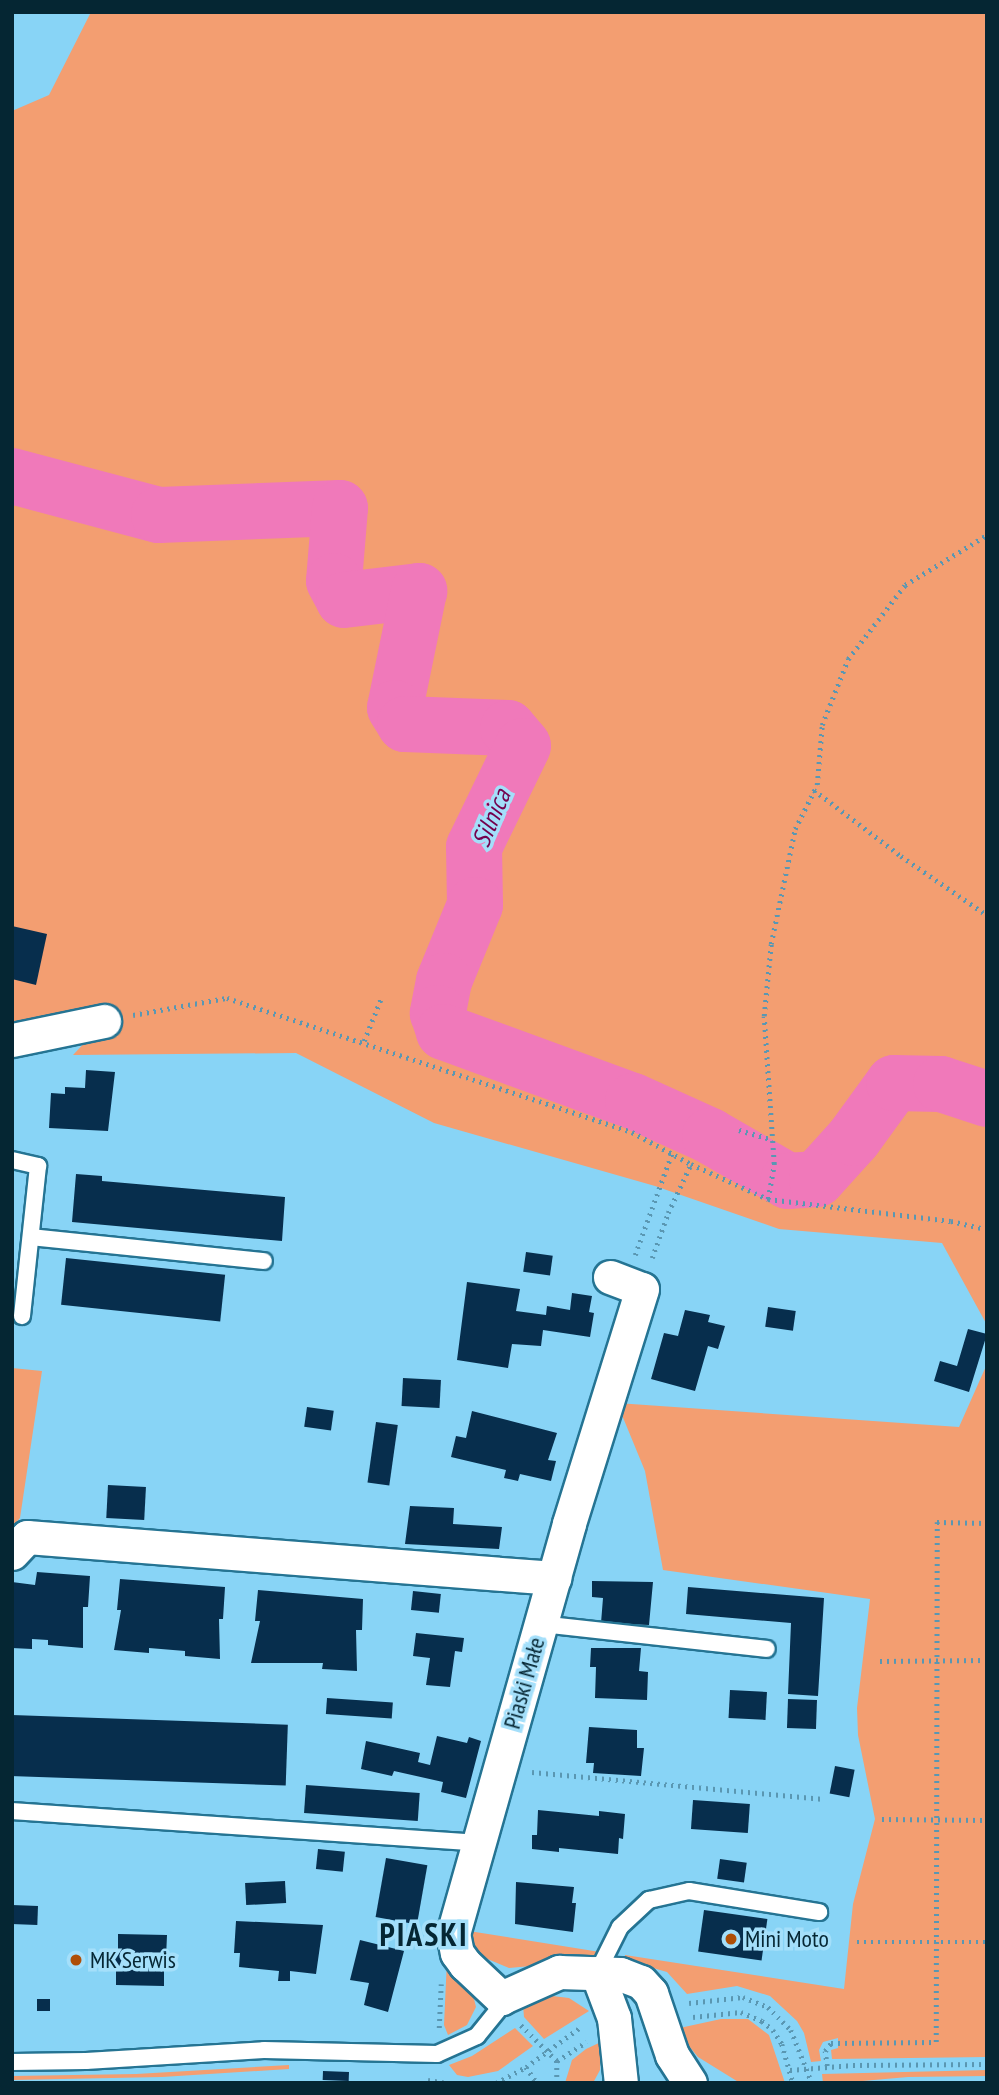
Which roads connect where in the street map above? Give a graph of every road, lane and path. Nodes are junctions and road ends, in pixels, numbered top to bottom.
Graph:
1 (987, 535) edge
2 (814, 790) junction
3 (987, 915) edge
4 (382, 996) dead end
5 (104, 1021) joint
6 (12, 1040) edge
7 (364, 1041) junction
8 (739, 1130) dead end
9 (773, 1140) junction
10 (672, 1153) junction
11 (12, 1160) edge
12 (691, 1164) junction
13 (768, 1199) junction
14 (987, 1229) edge
15 (31, 1237) junction
16 (264, 1261) dead end
17 (626, 1283) junction
18 (22, 1316) dead end
19 (987, 1523) edge
20 (12, 1553) edge
21 (554, 1578) junction
22 (541, 1624) junction
23 (767, 1649) dead end
24 (987, 1660) edge
25 (880, 1661) dead end
26 (937, 1661) junction
27 (500, 1768) junction
28 (824, 1799) dead end
29 (12, 1811) edge
30 (882, 1819) dead end
31 (937, 1820) junction
32 (987, 1820) edge
33 (479, 1843) junction
34 (819, 1912) dead end
35 (857, 1942) dead end
36 (937, 1942) junction
37 (987, 1942) edge
38 (597, 1973) junction
39 (692, 2002) dead end
40 (507, 2007) junction
41 (689, 2018) dead end
42 (586, 2024) dead end
43 (592, 2038) dead end
44 (548, 2051) junction
45 (557, 2061) junction
46 (12, 2062) edge
47 (987, 2064) edge
48 (827, 2066) junction
49 (526, 2067) junction
50 (807, 2069) junction
51 (790, 2070) junction
52 (439, 2081) edge
53 (447, 2083) edge
54 (496, 2083) edge
55 (537, 2083) edge
56 (557, 2083) edge
57 (621, 2083) edge
58 (690, 2083) edge
59 (793, 2083) edge
60 (812, 2083) edge

1 - 2 path
2 - 3 path
2 - 9 path
4 - 7 path
5 - 6 street
5 - 7 path
7 - 10 path
8 - 9 path
9 - 13 path
10 - 12 path
10 - 17 path
11 - 15 lane
12 - 13 path
12 - 17 path
13 - 14 path
15 - 16 lane
15 - 18 lane
17 - 21 street, Piaski Małe
19 - 26 path
20 - 21 street
21 - 22 street, Piaski Małe
22 - 23 lane
22 - 27 street, Piaski Małe
24 - 26 path
25 - 26 path
26 - 31 path
27 - 28 path
27 - 33 street, Piaski Małe
29 - 33 lane
30 - 31 path
31 - 32 path
31 - 36 path
33 - 40 street, Piaski Małe
34 - 38 lane
35 - 36 path
36 - 37 path
36 - 48 path
38 - 40 street
38 - 57 street
38 - 58 street
39 - 50 path
40 - 44 path
40 - 46 lane
41 - 51 path
42 - 44 path
43 - 45 path
44 - 45 path
44 - 49 path
45 - 56 path
47 - 48 path
48 - 50 path
49 - 54 path
49 - 55 path
50 - 51 path
50 - 60 path
51 - 59 path
52 - 53 path

